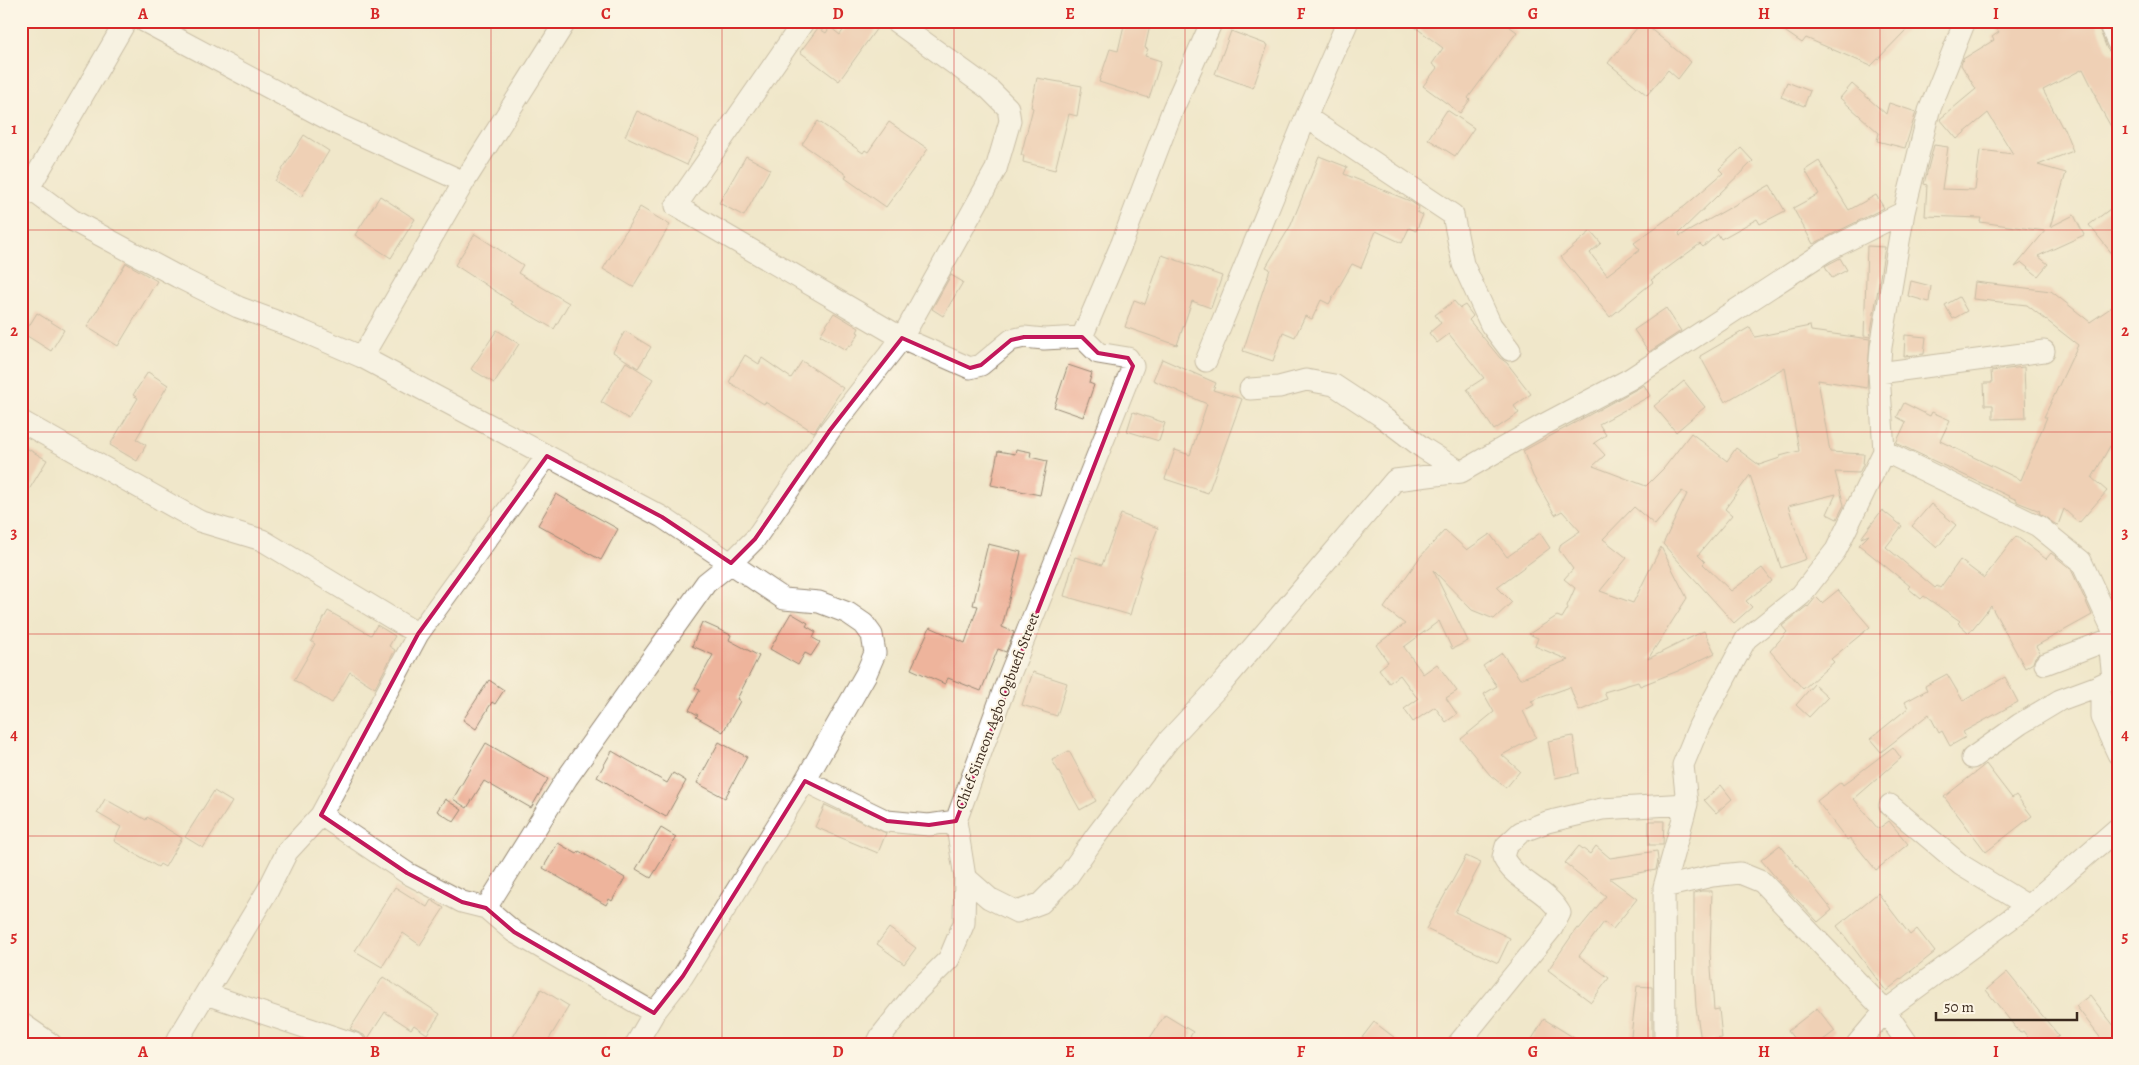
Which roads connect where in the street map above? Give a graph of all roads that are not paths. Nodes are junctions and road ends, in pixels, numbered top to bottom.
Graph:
1 (126, 21) edge
2 (144, 21) edge
3 (566, 21) edge
4 (804, 21) edge
5 (895, 21) edge
6 (1212, 21) edge
7 (1348, 21) edge
8 (1965, 21) edge
9 (2108, 21) edge
10 (2118, 43) edge
11 (1306, 117) junction
12 (464, 182) junction
13 (25, 186) edge
14 (1904, 212) junction
15 (1082, 337) junction
16 (902, 338) junction
17 (1510, 350) dead end
18 (2044, 351) dead end
19 (362, 357) junction
20 (1206, 361) dead end
21 (1879, 373) junction
22 (1250, 389) dead end
23 (21, 420) edge
24 (1884, 451) junction
25 (547, 456) junction
26 (1461, 472) junction
27 (731, 563) junction
28 (418, 634) junction
29 (2115, 645) edge
30 (2045, 664) dead end
31 (2098, 686) junction
32 (2118, 754) edge
33 (1972, 758) dead end
34 (805, 781) junction
35 (1686, 804) junction
36 (1890, 805) dead end
37 (321, 815) junction
38 (956, 821) junction
39 (2118, 828) edge
40 (965, 877) junction
41 (1664, 887) junction
42 (2028, 906) junction
43 (486, 908) junction
44 (206, 994) junction
45 (1885, 1011) junction
46 (654, 1013) junction
47 (21, 1023) edge
48 (51, 1044) edge
49 (175, 1044) edge
50 (355, 1044) edge
51 (636, 1044) edge
52 (877, 1044) edge
53 (1458, 1044) edge
54 (1665, 1044) edge
55 (1857, 1044) edge
56 (1908, 1044) edge

1 - 13 street
2 - 12 street
3 - 12 street
4 - 16 street
5 - 16 street
6 - 15 street
7 - 11 street
8 - 14 street
9 - 10 street
11 - 17 street
11 - 20 street
12 - 19 street
13 - 19 street
14 - 21 street
14 - 26 street
15 - 16 street
15 - 38 street, Chief Simeon Agbo Ogbuefi Street
16 - 27 street
18 - 21 street
19 - 25 street
21 - 24 street
22 - 26 street
23 - 28 street
24 - 29 street
24 - 35 street
25 - 27 street
25 - 28 street
26 - 40 street
27 - 34 street
27 - 43 street
28 - 37 street
29 - 30 street
29 - 31 street
31 - 32 street
31 - 33 street
34 - 38 street
34 - 46 street
35 - 41 street
35 - 53 street
36 - 42 street
37 - 43 street
37 - 44 street
38 - 40 street, Chief Simeon Agbo Ogbuefi Street
39 - 42 street
40 - 52 street, Chief Simeon Agbo Ogbuefi Street
41 - 45 street
41 - 54 street
42 - 45 street
43 - 46 street
44 - 49 street
44 - 50 street
45 - 55 street
45 - 56 street
46 - 51 street
47 - 48 street

